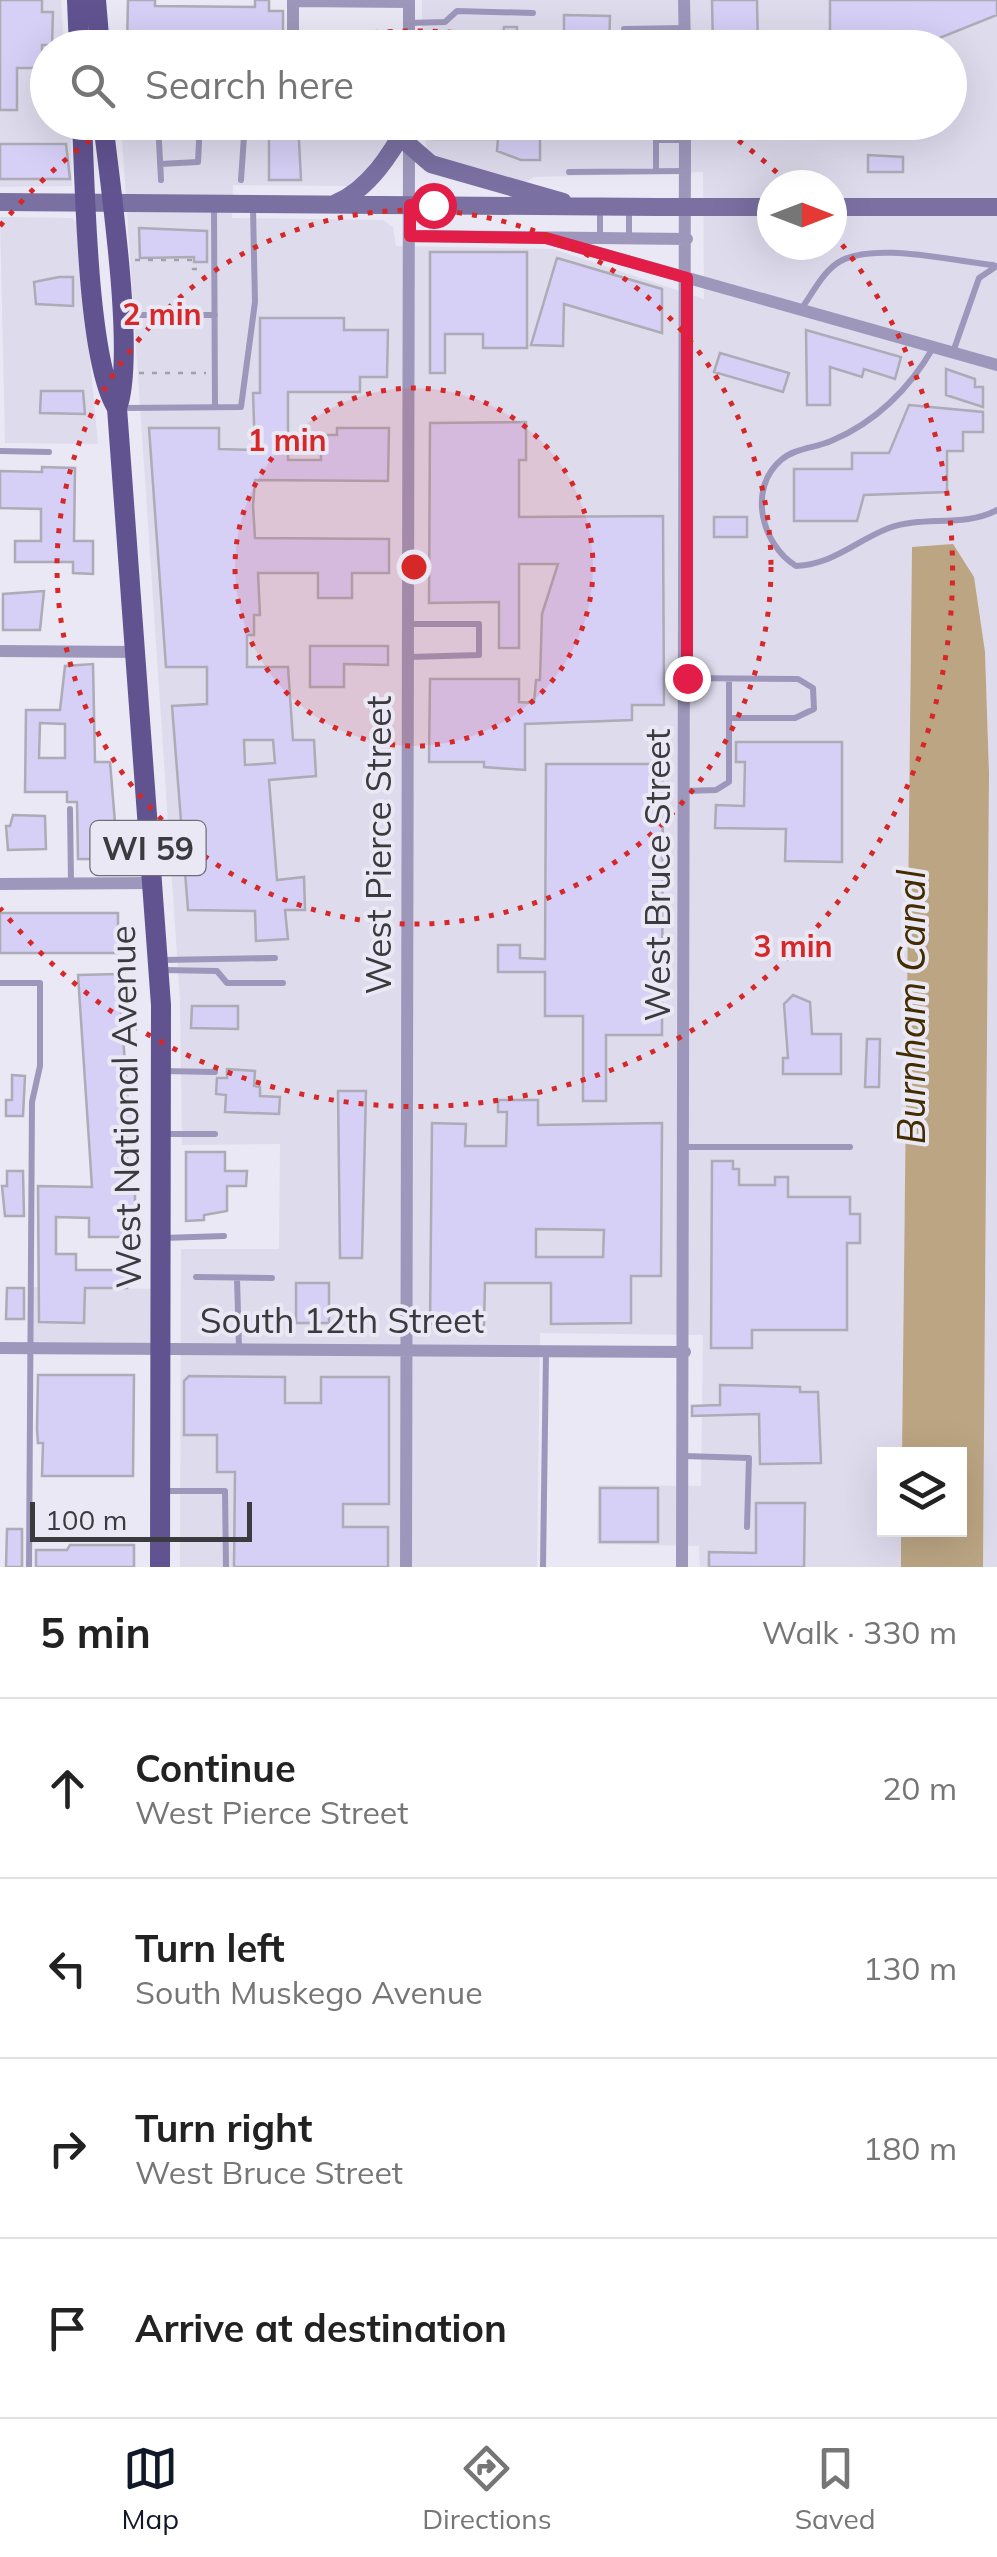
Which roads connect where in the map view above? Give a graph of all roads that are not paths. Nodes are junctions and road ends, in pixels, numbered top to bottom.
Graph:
1 (76, 0) edge
2 (96, 0) edge
3 (293, 0) edge
4 (684, 0) edge
5 (409, 1) edge
6 (532, 13) dead end
7 (409, 23) junction
8 (684, 28) joint
9 (624, 29) dead end
10 (78, 30) edge
11 (98, 30) edge
12 (293, 30) edge
13 (409, 30) edge
14 (83, 140) edge
15 (104, 140) edge
16 (159, 140) edge
17 (199, 140) edge
18 (244, 140) edge
19 (396, 140) edge
20 (409, 140) edge
21 (656, 140) joint
22 (686, 140) joint
23 (409, 145) junction
24 (160, 164) junction
25 (656, 171) junction
26 (686, 171) junction
27 (569, 172) dead end
28 (160, 180) dead end
29 (241, 180) dead end
30 (0, 202) edge
31 (86, 204) junction
32 (331, 205) junction
33 (410, 205) junction
34 (112, 206) junction
35 (214, 206) junction
36 (253, 206) junction
37 (578, 207) junction
38 (757, 207) edge
39 (847, 207) edge
40 (997, 207) edge
41 (629, 209) dead end
42 (600, 211) dead end
43 (410, 236) junction
44 (546, 238) junction
45 (600, 238) junction
46 (629, 238) junction
47 (686, 239) junction
48 (995, 266) edge
49 (687, 278) junction
50 (802, 310) junction
51 (95, 315) junction
52 (122, 315) junction
53 (215, 315) junction
54 (934, 347) junction
55 (953, 352) junction
56 (997, 364) edge
57 (215, 407) junction
58 (117, 408) junction
59 (0, 451) edge
60 (49, 452) dead end
61 (997, 510) edge
62 (408, 624) junction
63 (0, 651) edge
64 (134, 652) junction
65 (408, 657) junction
66 (687, 678) junction
67 (728, 678) junction
68 (729, 718) junction
69 (687, 791) junction
70 (70, 809) dead end
71 (151, 883) junction
72 (0, 884) edge
73 (71, 884) junction
74 (276, 958) dead end
75 (157, 965) junction
76 (0, 983) edge
77 (283, 983) dead end
78 (162, 1071) junction
79 (215, 1072) dead end
80 (161, 1134) junction
81 (215, 1134) dead end
82 (850, 1147) dead end
83 (686, 1148) junction
84 (224, 1236) dead end
85 (162, 1238) junction
86 (196, 1277) dead end
87 (237, 1278) junction
88 (272, 1278) dead end
89 (0, 1348) edge
90 (28, 1348) junction
91 (161, 1348) junction
92 (239, 1349) junction
93 (408, 1350) junction
94 (546, 1350) junction
95 (684, 1352) junction
96 (684, 1456) junction
97 (160, 1491) junction
98 (747, 1527) dead end
99 (28, 1567) edge
100 (160, 1567) edge
101 (226, 1567) edge
102 (406, 1567) edge
103 (544, 1567) edge
104 (682, 1567) edge

1 - 10 main road
2 - 11 main road
3 - 5 street
3 - 12 street
4 - 8 street
5 - 7 street
6 - 7 lane
7 - 13 street
8 - 9 lane
14 - 31 main road, West National Avenue / WI 59
15 - 34 main road, West National Avenue / WI 59
16 - 24 lane
17 - 24 lane
18 - 29 lane
19 - 32 main road
20 - 23 street, West Pierce Street
21 - 22 lane
21 - 25 lane
22 - 26 street, West Bruce Street
23 - 33 street, West Pierce Street
23 - 37 main road
24 - 28 lane
25 - 26 lane
25 - 27 lane
26 - 47 street, West Bruce Street
30 - 31 main road
31 - 34 main road
31 - 51 main road, West National Avenue / WI 59
32 - 33 main road
32 - 36 main road
33 - 37 main road
33 - 43 street, West Pierce Street
34 - 35 main road
34 - 52 main road, West National Avenue / WI 59
35 - 36 main road
35 - 53 lane
36 - 57 lane
37 - 38 main road, bridge
39 - 40 main road
41 - 46 lane
42 - 45 lane
43 - 44 street
43 - 62 street, West Pierce Street
44 - 45 street
44 - 49 street
45 - 46 street
46 - 47 street
47 - 49 street, West Bruce Street
48 - 50 lane
48 - 55 lane
49 - 50 street
49 - 66 street, West Bruce Street
50 - 54 street
51 - 52 main road
51 - 58 main road, West National Avenue / WI 59
52 - 53 lane
52 - 58 main road, West National Avenue / WI 59
53 - 57 lane
54 - 55 street
54 - 61 lane
55 - 56 street
57 - 58 lane
58 - 64 main road, West National Avenue / WI 59
59 - 60 lane
62 - 65 street, West Pierce Street
62 - 65 lane
63 - 64 street
64 - 71 main road, West National Avenue / WI 59
65 - 93 street, West Pierce Street
66 - 67 lane
66 - 69 street, West Bruce Street
67 - 68 lane
67 - 68 lane
68 - 69 lane
69 - 83 street, West Bruce Street
70 - 73 lane
71 - 73 street
71 - 75 main road, West National Avenue / WI 59
72 - 73 street
74 - 75 lane
75 - 77 lane
75 - 78 main road, West National Avenue / WI 59
76 - 90 lane
78 - 79 lane
78 - 80 main road, West National Avenue / WI 59
80 - 81 lane
80 - 85 main road, West National Avenue / WI 59
82 - 83 lane
83 - 95 street, West Bruce Street
84 - 85 lane
85 - 91 main road, West National Avenue / WI 59
86 - 87 lane
87 - 88 lane
87 - 92 lane
89 - 90 street, South 12th Street
90 - 91 street, South 12th Street
90 - 99 lane
91 - 92 street, South 12th Street
91 - 97 main road, West National Avenue / WI 59
92 - 93 street, South 12th Street
93 - 94 street, South 12th Street
93 - 102 street, West Pierce Street
94 - 95 street, South 12th Street
94 - 103 lane
95 - 96 street, West Bruce Street
96 - 98 lane
96 - 104 street, West Bruce Street
97 - 100 main road, West National Avenue / WI 59
97 - 101 lane

